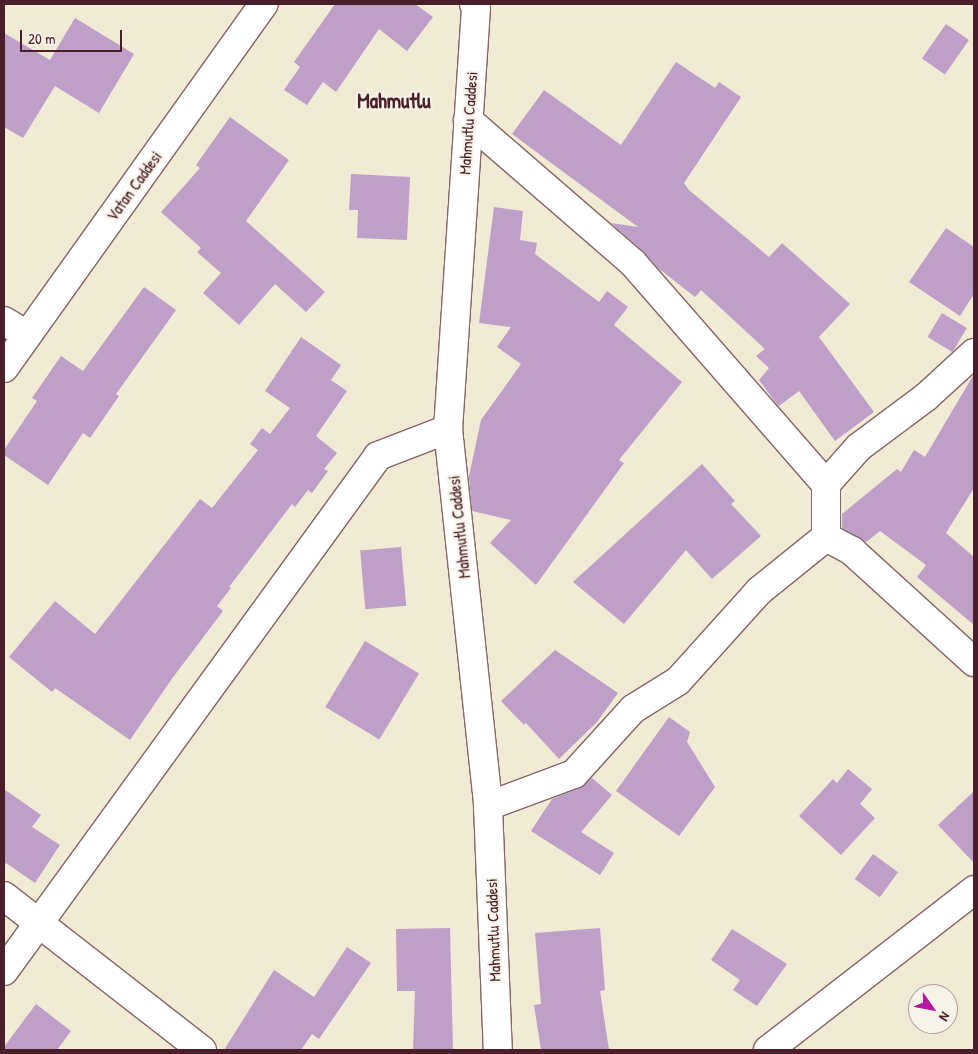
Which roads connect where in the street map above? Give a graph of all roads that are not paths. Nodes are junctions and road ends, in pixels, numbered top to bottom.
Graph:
1 (264, 4) edge
2 (474, 4) edge
3 (468, 120) junction
4 (4, 321) edge
5 (27, 335) junction
6 (974, 353) edge
7 (4, 368) edge
8 (448, 429) junction
9 (826, 484) junction
10 (826, 537) junction
11 (974, 662) edge
12 (488, 806) junction
13 (974, 890) edge
14 (4, 896) edge
15 (40, 924) junction
16 (4, 971) edge
17 (775, 1048) edge
18 (202, 1050) edge
19 (498, 1050) edge

1 - 5 street, Vatan Caddesi
2 - 3 street, Mahmutlu Caddesi
3 - 8 street, Mahmutlu Caddesi
3 - 9 street
4 - 5 street
5 - 7 street, Vatan Caddesi
6 - 9 street
8 - 12 street, Mahmutlu Caddesi
8 - 15 street
9 - 10 street
10 - 11 street
10 - 12 street
12 - 19 street, Mahmutlu Caddesi
13 - 17 street
14 - 15 street
15 - 16 street
15 - 18 street

